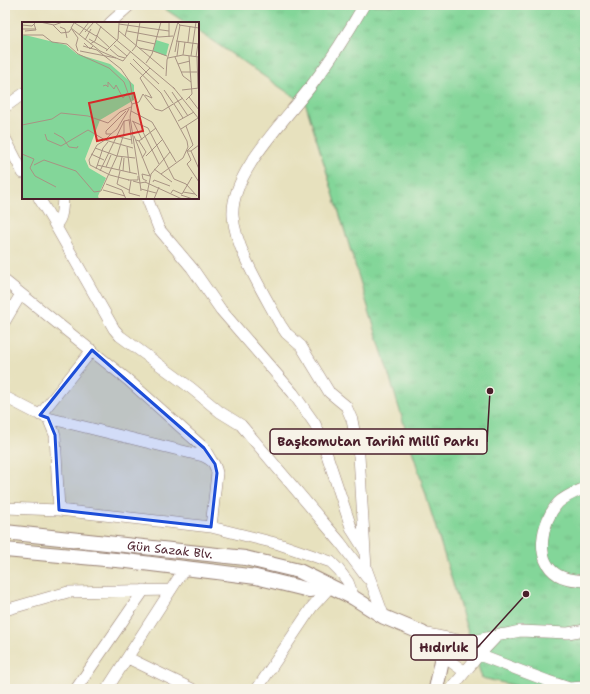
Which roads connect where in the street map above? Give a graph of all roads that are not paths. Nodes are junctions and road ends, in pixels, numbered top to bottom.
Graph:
1 (130, 5) edge
2 (364, 5) edge
3 (111, 22) edge
4 (22, 95) edge
5 (5, 107) edge
6 (5, 138) edge
7 (22, 171) edge
8 (40, 199) edge
9 (63, 199) edge
10 (147, 199) edge
11 (55, 225) junction
12 (5, 281) edge
13 (21, 294) junction
14 (5, 321) edge
15 (92, 350) junction
16 (5, 397) edge
17 (44, 416) junction
18 (211, 460) junction
19 (585, 488) edge
20 (5, 508) edge
21 (59, 510) junction
22 (211, 527) junction
23 (5, 532) edge
24 (5, 550) edge
25 (364, 550) junction
26 (186, 568) junction
27 (585, 581) edge
28 (371, 584) junction
29 (330, 587) junction
30 (144, 590) junction
31 (171, 590) junction
32 (354, 598) junction
33 (5, 610) edge
34 (384, 617) junction
35 (585, 630) edge
36 (422, 633) junction
37 (499, 634) junction
38 (459, 640) junction
39 (479, 655) junction
40 (443, 656) junction
41 (128, 658) junction
42 (465, 672) junction
43 (585, 687) edge
44 (76, 689) edge
45 (108, 689) edge
46 (192, 689) edge
47 (257, 689) edge
48 (436, 689) edge
49 (451, 689) edge

1 - 3 street
2 - 25 street
4 - 5 street
6 - 7 street
8 - 11 street
9 - 11 street
10 - 25 street
11 - 28 street
12 - 13 street
13 - 14 street
13 - 15 street
15 - 17 street
15 - 18 street
16 - 17 street
17 - 18 street
17 - 21 street
18 - 22 street
19 - 27 street
20 - 21 street
21 - 22 street
22 - 32 street
23 - 29 main road, Gün Sazak Blv.
24 - 26 main road, Gün Sazak Blv.
25 - 28 street
26 - 29 main road, Gün Sazak Blv.
26 - 31 street
28 - 34 street
29 - 32 main road, Gün Sazak Blv.
29 - 47 street
30 - 31 street
30 - 33 street
30 - 44 street
31 - 41 street
32 - 34 main road, Gün Sazak Blv.
34 - 36 main road, Gün Sazak Blv.
35 - 37 street
36 - 38 street
36 - 40 main road
37 - 38 street
37 - 39 street
38 - 39 street
38 - 40 street
39 - 42 street
39 - 43 street
40 - 42 street
40 - 48 main road
41 - 45 street
41 - 46 street
42 - 49 street

